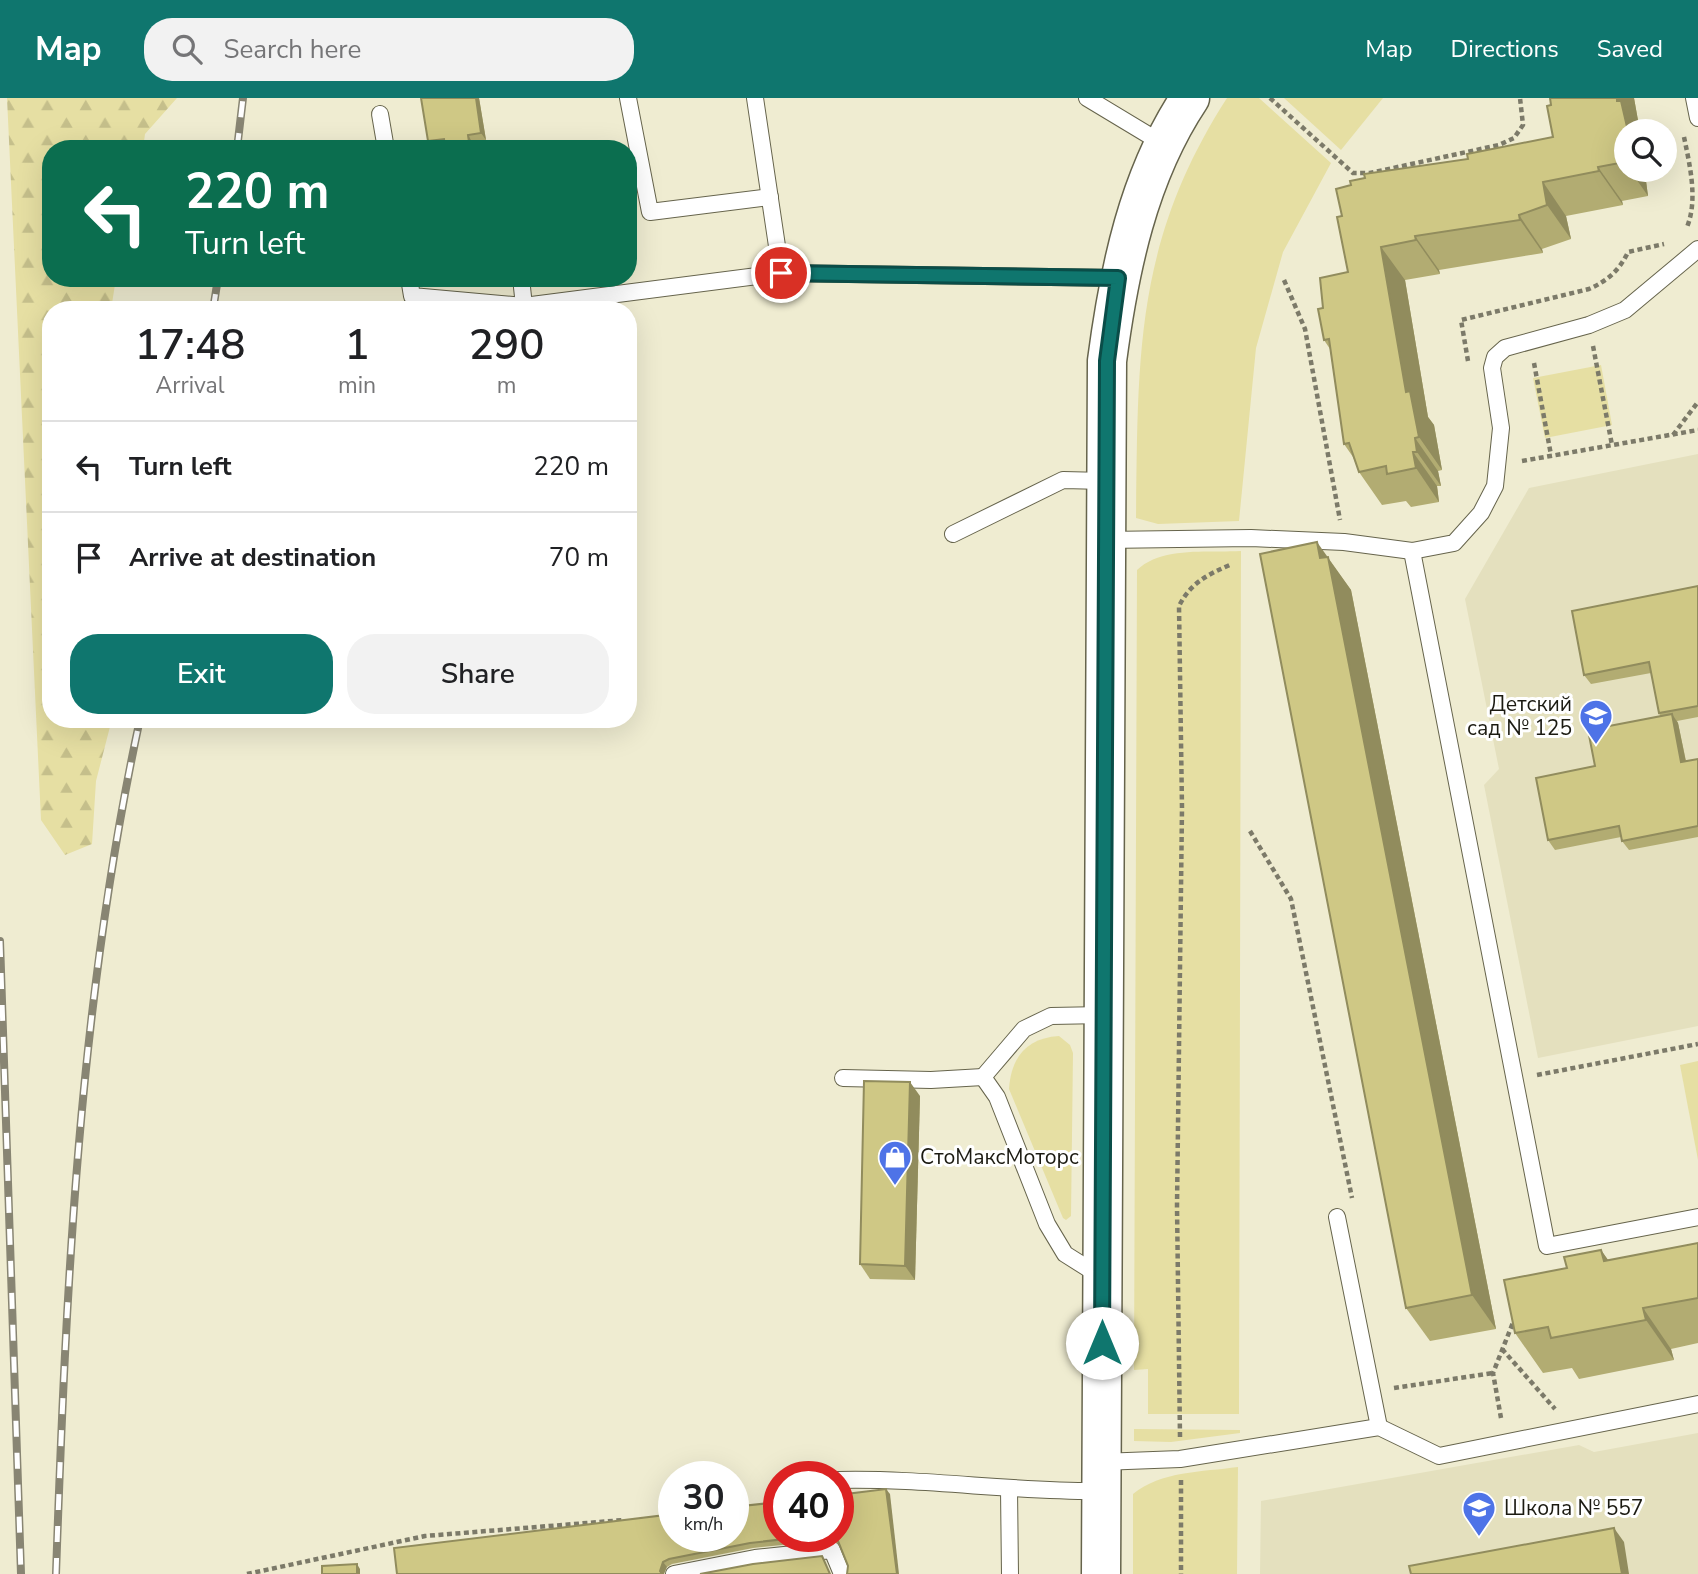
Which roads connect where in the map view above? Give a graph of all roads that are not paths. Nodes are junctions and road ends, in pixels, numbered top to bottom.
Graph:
1 (628, 98) edge
2 (755, 98) edge
3 (1087, 98) edge
4 (1190, 98) edge
5 (1694, 98) edge
6 (380, 114) dead end
7 (1698, 118) edge
8 (384, 140) edge
9 (636, 140) edge
10 (637, 145) edge
11 (1165, 145) junction
12 (770, 197) junction
13 (1698, 249) edge
14 (781, 273) junction
15 (1118, 278) junction
16 (410, 287) edge
17 (468, 301) edge
18 (563, 301) edge
19 (1105, 481) junction
20 (953, 534) dead end
21 (1105, 540) junction
22 (1412, 551) junction
23 (1103, 1015) junction
24 (983, 1077) junction
25 (843, 1078) dead end
26 (1337, 1217) road end
27 (1698, 1217) edge
28 (1102, 1278) junction
29 (1698, 1404) edge
30 (1379, 1427) junction
31 (1101, 1477) junction
32 (854, 1479) edge
33 (1009, 1489) junction
34 (730, 1569) edge
35 (674, 1574) edge
36 (842, 1574) edge
37 (1010, 1574) edge
38 (1101, 1574) edge

1 - 9 lane
2 - 12 lane
3 - 11 lane
4 - 11 street
5 - 7 lane
6 - 8 lane
10 - 12 lane
11 - 15 street
12 - 14 lane
13 - 22 lane
14 - 15 lane
14 - 18 lane
15 - 19 street
16 - 17 lane
19 - 20 lane
19 - 21 street
21 - 22 lane
21 - 23 street
22 - 27 lane
23 - 24 lane
23 - 28 street
24 - 25 lane
24 - 28 lane
26 - 30 lane
28 - 31 street
29 - 30 lane
30 - 31 lane
31 - 33 lane
31 - 38 street
32 - 33 lane
33 - 37 lane
34 - 35 lane
34 - 36 lane

